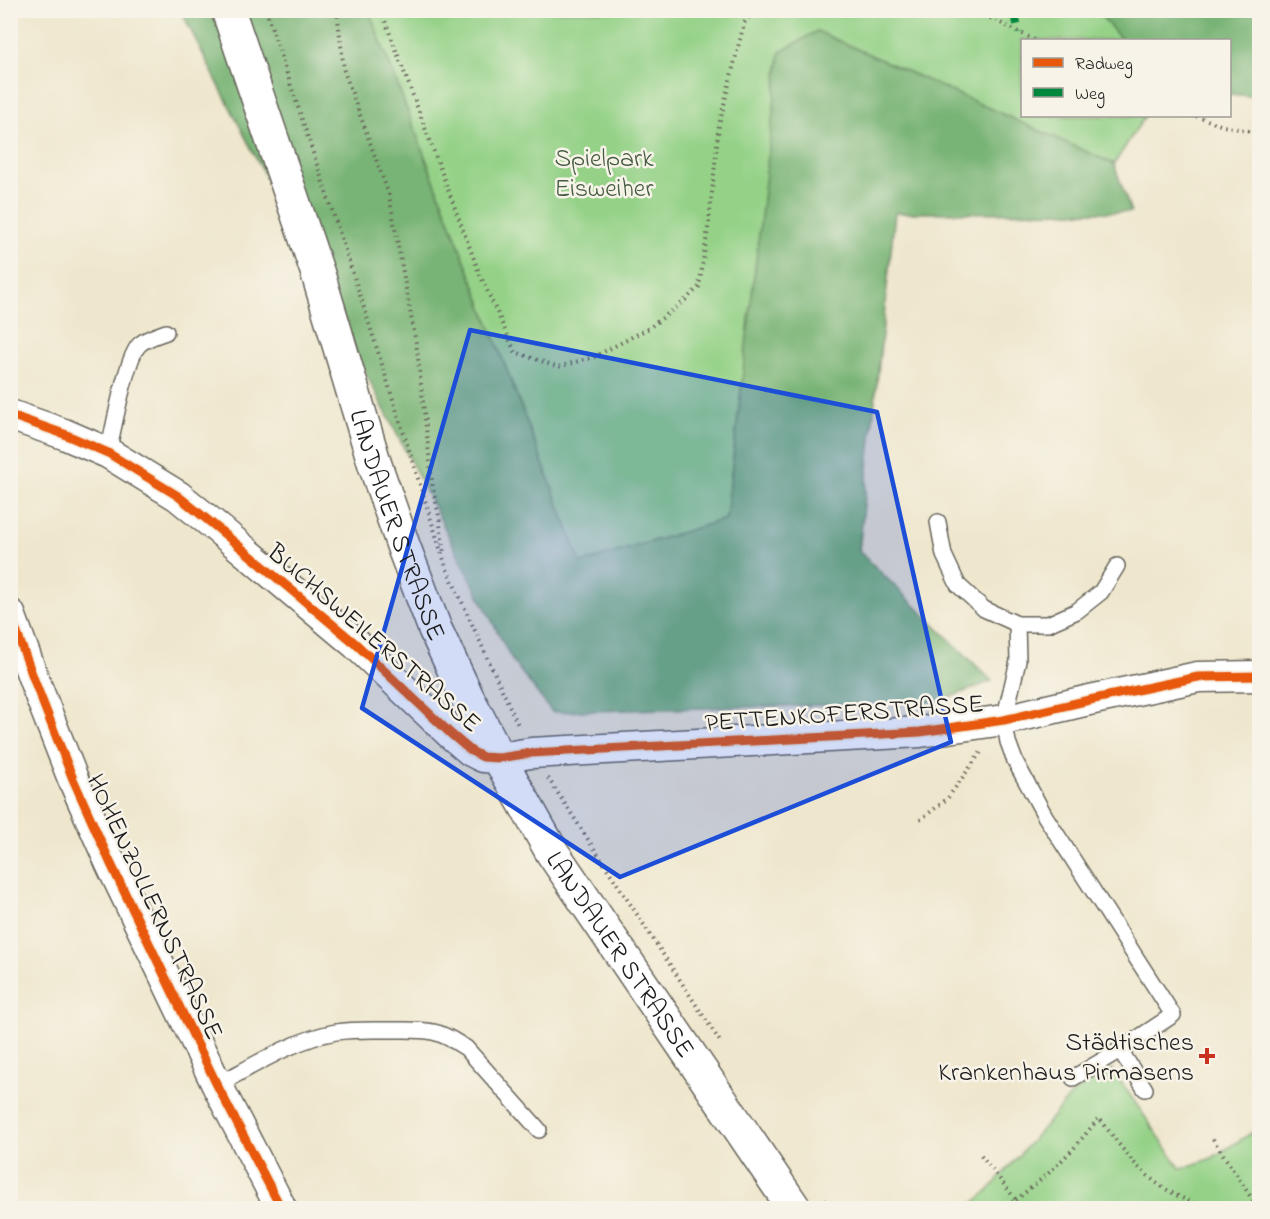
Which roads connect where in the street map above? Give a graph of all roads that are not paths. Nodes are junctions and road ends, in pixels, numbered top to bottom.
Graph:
1 (228, 10) edge
2 (166, 332) dead end
3 (10, 415) edge
4 (108, 453) junction
5 (938, 522) dead end
6 (1117, 566) dead end
7 (10, 614) edge
8 (1017, 624) junction
9 (1260, 676) edge
10 (1004, 720) junction
11 (499, 758) junction
12 (1120, 1050) junction
13 (1073, 1078) dead end
14 (217, 1085) junction
15 (1145, 1089) dead end
16 (539, 1130) dead end
17 (808, 1204) edge
18 (280, 1209) edge

1 - 11 main road, LANDAUER STRASSE
2 - 4 lane
3 - 4 street, BUCHSWEILERSTRASSE
4 - 11 street, BUCHSWEILERSTRASSE
5 - 8 lane
6 - 8 lane
7 - 14 street, HOHENZOLLERNSTRASSE
8 - 10 lane
9 - 10 street, PETTENKOFERSTRASSE
10 - 11 street, PETTENKOFERSTRASSE
10 - 12 lane
11 - 17 main road, LANDAUER STRASSE
12 - 13 lane
12 - 15 lane
14 - 16 lane
14 - 18 street, HOHENZOLLERNSTRASSE

